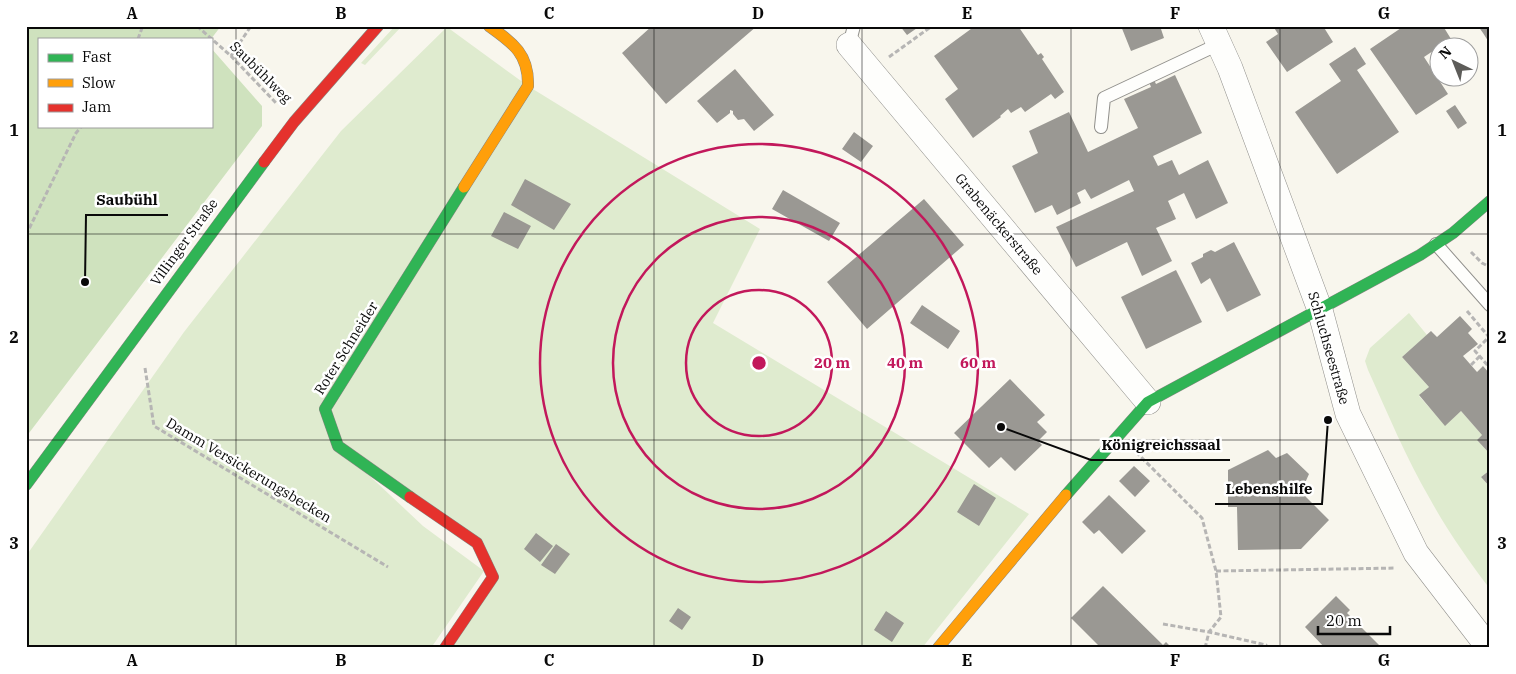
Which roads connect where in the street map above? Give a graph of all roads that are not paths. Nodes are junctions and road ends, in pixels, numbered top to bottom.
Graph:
1 (378, 26) edge
2 (489, 26) edge
3 (1215, 35) edge
4 (852, 36) edge
5 (1101, 127) dead end
6 (1490, 202) edge
7 (1436, 244) junction
8 (1490, 305) edge
9 (1320, 310) junction
10 (1148, 402) junction
11 (26, 485) edge
12 (446, 648) edge
13 (938, 648) edge
14 (1489, 648) edge

1 - 11 street, Villinger Straße
2 - 12 street, Roter Schneider
3 - 5 lane
3 - 9 street, Schluchseestraße
4 - 10 street, Grabenäckerstraße
6 - 7 street
7 - 8 lane
7 - 9 street
9 - 10 street
9 - 14 street, Schluchseestraße
10 - 13 street

